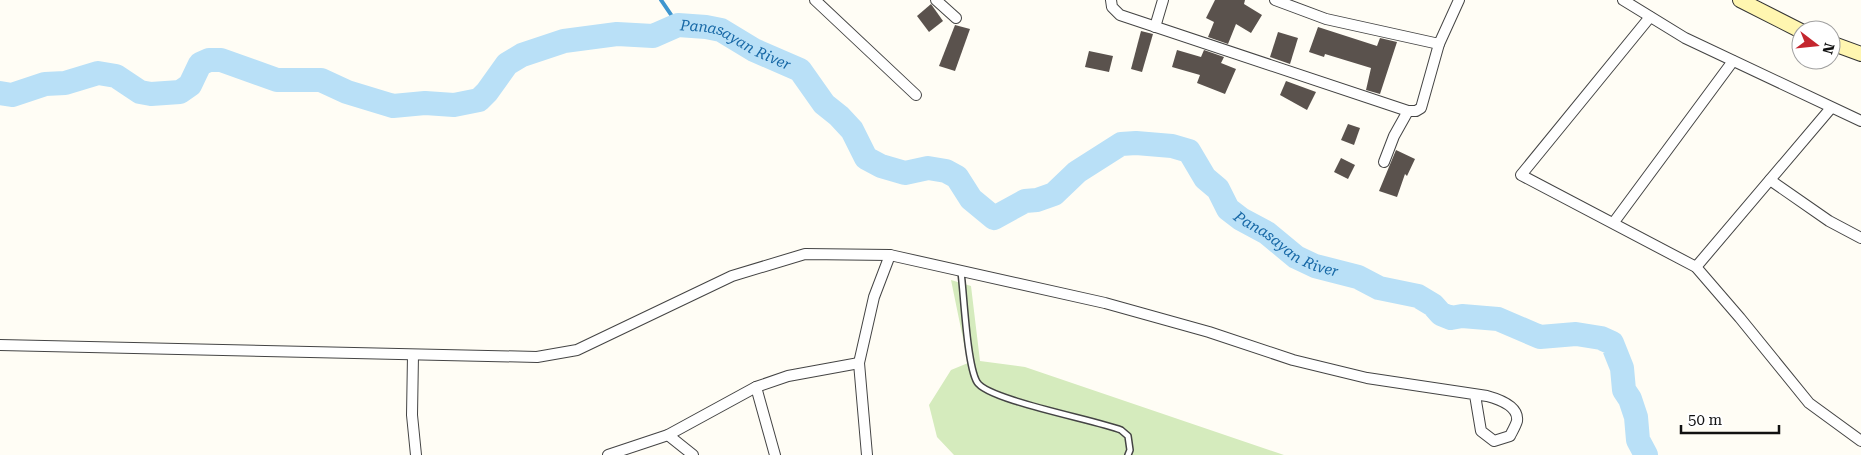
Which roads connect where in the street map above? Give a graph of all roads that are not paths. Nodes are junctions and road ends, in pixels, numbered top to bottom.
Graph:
1 (815, 0) edge
2 (936, 0) edge
3 (1111, 0) edge
4 (1163, 0) edge
5 (1275, 0) edge
6 (1459, 0) edge
7 (1623, 0) edge
8 (1740, 0) edge
9 (947, 4) edge
10 (1650, 17) junction
11 (956, 18) dead end
12 (1791, 26) edge
13 (1155, 27) junction
14 (1439, 44) junction
15 (1841, 47) edge
16 (1861, 54) edge
17 (1733, 61) junction
18 (916, 96) dead end
19 (1831, 108) junction
20 (1408, 111) junction
21 (1861, 121) edge
22 (1384, 162) dead end
23 (1770, 180) junction
24 (1614, 222) junction
25 (1861, 238) edge
26 (890, 256) junction
27 (1696, 267) junction
28 (961, 272) junction
29 (0, 345) edge
30 (413, 355) junction
31 (859, 363) junction
32 (756, 387) junction
33 (1475, 395) junction
34 (668, 435) junction
35 (1861, 440) edge
36 (416, 455) edge
37 (608, 455) edge
38 (693, 455) edge
39 (774, 455) edge
40 (867, 455) edge
41 (1128, 455) edge

1 - 18 street
2 - 9 street
3 - 13 street
4 - 13 street
5 - 14 street
6 - 14 street
7 - 10 street
8 - 12 street
9 - 11 street
10 - 17 street
10 - 24 street
13 - 20 street
14 - 20 street
15 - 16 street
17 - 19 street
17 - 24 street
19 - 21 street
19 - 23 street
20 - 22 street
23 - 25 street
23 - 27 street
24 - 27 street
26 - 28 street
26 - 30 street
26 - 31 street
27 - 35 street
28 - 33 street
28 - 41 lane
29 - 30 street
30 - 36 street
31 - 32 street
31 - 40 street
32 - 34 street
32 - 39 street
33 - 33 street
34 - 37 street
34 - 38 street

